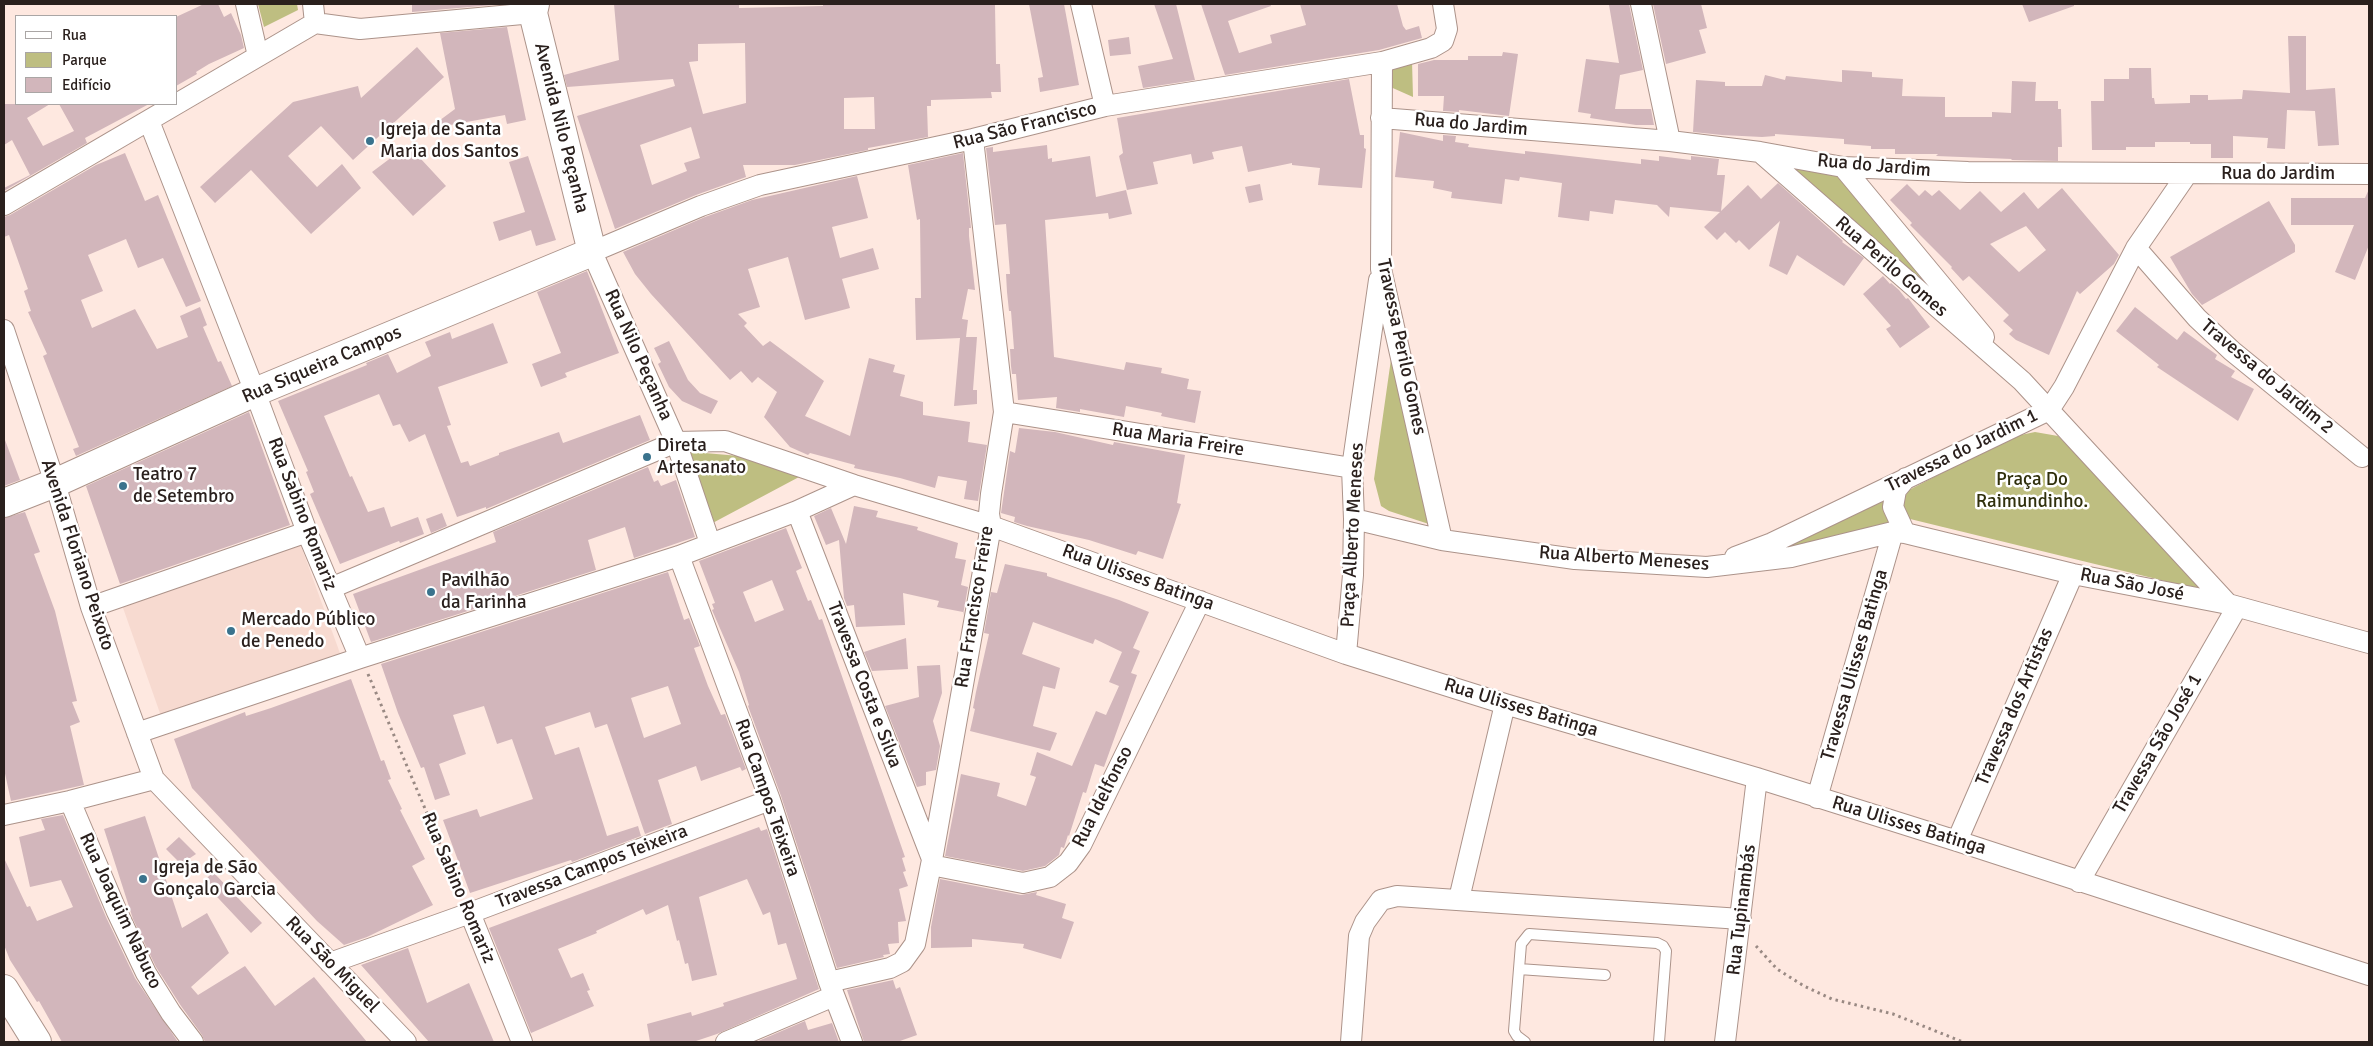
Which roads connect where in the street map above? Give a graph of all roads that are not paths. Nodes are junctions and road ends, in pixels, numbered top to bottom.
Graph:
1 (246, 4) edge
2 (1081, 4) edge
3 (1641, 4) edge
4 (534, 8) edge
5 (1445, 11) edge
6 (314, 13) edge
7 (258, 56) junction
8 (1382, 62) junction
9 (178, 104) edge
10 (176, 105) edge
11 (1105, 106) junction
12 (1381, 118) junction
13 (149, 121) junction
14 (973, 139) junction
15 (1670, 141) junction
16 (1760, 152) junction
17 (1843, 167) junction
18 (2187, 174) junction
19 (2369, 174) edge
20 (4, 205) edge
21 (2136, 248) junction
22 (592, 252) junction
23 (1381, 269) junction
24 (4, 330) edge
25 (2022, 381) junction
26 (256, 392) junction
27 (2048, 410) junction
28 (1004, 412) junction
29 (676, 442) junction
30 (2362, 457) dead end
31 (1352, 468) junction
32 (1906, 478) junction
33 (55, 483) junction
34 (854, 485) junction
35 (4, 503) edge
36 (797, 511) junction
37 (1354, 519) junction
38 (992, 526) junction
39 (307, 532) junction
40 (1899, 532) junction
41 (1442, 540) junction
42 (710, 543) junction
43 (679, 556) junction
44 (1707, 567) junction
45 (2073, 574) junction
46 (331, 588) junction
47 (1200, 601) junction
48 (2232, 605) junction
49 (91, 607) junction
50 (2369, 643) edge
51 (1346, 654) junction
52 (360, 658) junction
53 (1505, 704) junction
54 (137, 733) junction
55 (1757, 778) junction
56 (154, 779) junction
57 (1817, 798) junction
58 (770, 800) junction
59 (70, 801) junction
60 (4, 815) edge
61 (1957, 841) junction
62 (931, 862) junction
63 (2079, 882) junction
64 (1459, 899) junction
65 (470, 913) junction
66 (1741, 919) junction
67 (330, 963) junction
68 (1519, 969) junction
69 (1605, 975) dead end
70 (2369, 975) edge
71 (831, 989) junction
72 (4, 990) edge
73 (37, 1042) edge
74 (193, 1042) edge
75 (406, 1042) edge
76 (522, 1042) edge
77 (726, 1042) edge
78 (852, 1042) edge
79 (1350, 1042) edge
80 (1525, 1042) edge
81 (1659, 1042) edge
82 (1725, 1042) edge

1 - 7 street
2 - 11 street
3 - 15 street
4 - 6 street
4 - 22 main road, Avenida Nilo Peçanha
5 - 8 street, Rua São Francisco
6 - 7 street
7 - 9 street
8 - 11 street, Rua São Francisco
8 - 12 street, Travessa Perilo Gomes
10 - 13 street
11 - 14 street, Rua São Francisco
12 - 15 street, Rua do Jardim
12 - 23 street, Travessa Perilo Gomes
13 - 20 street
13 - 26 street, Rua Sabino Romariz
14 - 22 street, Rua São Francisco
14 - 28 street, Rua Francisco Freire
15 - 16 street, Rua do Jardim
16 - 17 street, Rua do Jardim
16 - 25 street, Rua Perilo Gomes
17 - 18 street, Rua do Jardim
17 - 25 street, Rua Perilo Gomes
18 - 19 street, Rua do Jardim
18 - 21 street, Travessa do Jardim 1
21 - 27 street, Travessa do Jardim 1
21 - 30 street, Travessa do Jardim 2
22 - 26 main road, Rua Siqueira Campos
22 - 29 street, Rua Nilo Peçanha
23 - 31 street, Praça Alberto Meneses
23 - 41 street, Travessa Perilo Gomes
24 - 33 street, Avenida Floriano Peixoto
25 - 27 street, Rua Perilo Gomes
26 - 33 main road, Rua Siqueira Campos
26 - 39 street, Rua Sabino Romariz
27 - 32 street, Travessa do Jardim 1
27 - 48 street, Rua Perilo Gomes
28 - 31 street, Rua Maria Freire
28 - 38 street, Rua Francisco Freire
29 - 34 street, Rua Ulisses Batinga
29 - 42 street, Rua Nilo Peçanha
29 - 46 street
31 - 37 street, Praça Alberto Meneses
32 - 40 street
32 - 44 street, Travessa do Jardim 1
33 - 35 main road, Rua Siqueira Campos
33 - 49 street, Avenida Floriano Peixoto
34 - 36 street
34 - 38 street, Rua Ulisses Batinga
36 - 42 street
36 - 62 street, Travessa Costa e Silva
37 - 41 street, Rua Alberto Meneses
37 - 51 street, Praça Alberto Meneses
38 - 47 street, Rua Ulisses Batinga
38 - 62 street, Rua Francisco Freire
39 - 46 street, Rua Sabino Romariz
39 - 49 street
40 - 44 street, Rua Alberto Meneses
40 - 45 street, Rua São José
40 - 57 street, Travessa Ulisses Batinga
41 - 44 street, Rua Alberto Meneses
42 - 43 street
43 - 52 street
43 - 58 street, Rua Campos Teixeira
45 - 48 street, Rua São José
45 - 61 street, Travessa dos Artistas
46 - 52 street, Rua Sabino Romariz
47 - 51 street, Rua Ulisses Batinga
47 - 62 street, Rua Idelfonso
48 - 50 street, Rua São José
48 - 63 street, Travessa São José 1
49 - 54 street, Avenida Floriano Peixoto
51 - 53 street, Rua Ulisses Batinga
52 - 54 street
53 - 55 street, Rua Ulisses Batinga
53 - 64 street
54 - 56 street, Avenida Floriano Peixoto
55 - 57 street, Rua Ulisses Batinga
55 - 66 street, Rua Tupinambás
56 - 59 street
56 - 67 street, Rua São Miguel
57 - 61 street, Rua Ulisses Batinga
58 - 65 street, Travessa Campos Teixeira
58 - 71 street, Rua Campos Teixeira
59 - 60 street
59 - 74 street, Rua Joaquim Nabuco
61 - 63 street, Rua Ulisses Batinga
62 - 71 street, Rua Francisco Freire
63 - 70 street, Rua Ulisses Batinga
64 - 66 street
64 - 79 street
65 - 67 street, Travessa Campos Teixeira
65 - 76 street, Rua Sabino Romariz
66 - 82 street, Rua Tupinambás
67 - 75 street, Rua São Miguel
68 - 69 lane
68 - 80 lane
68 - 81 lane
71 - 77 street, Rua Francisco Freire
71 - 78 street, Rua Campos Teixeira
72 - 73 main road

